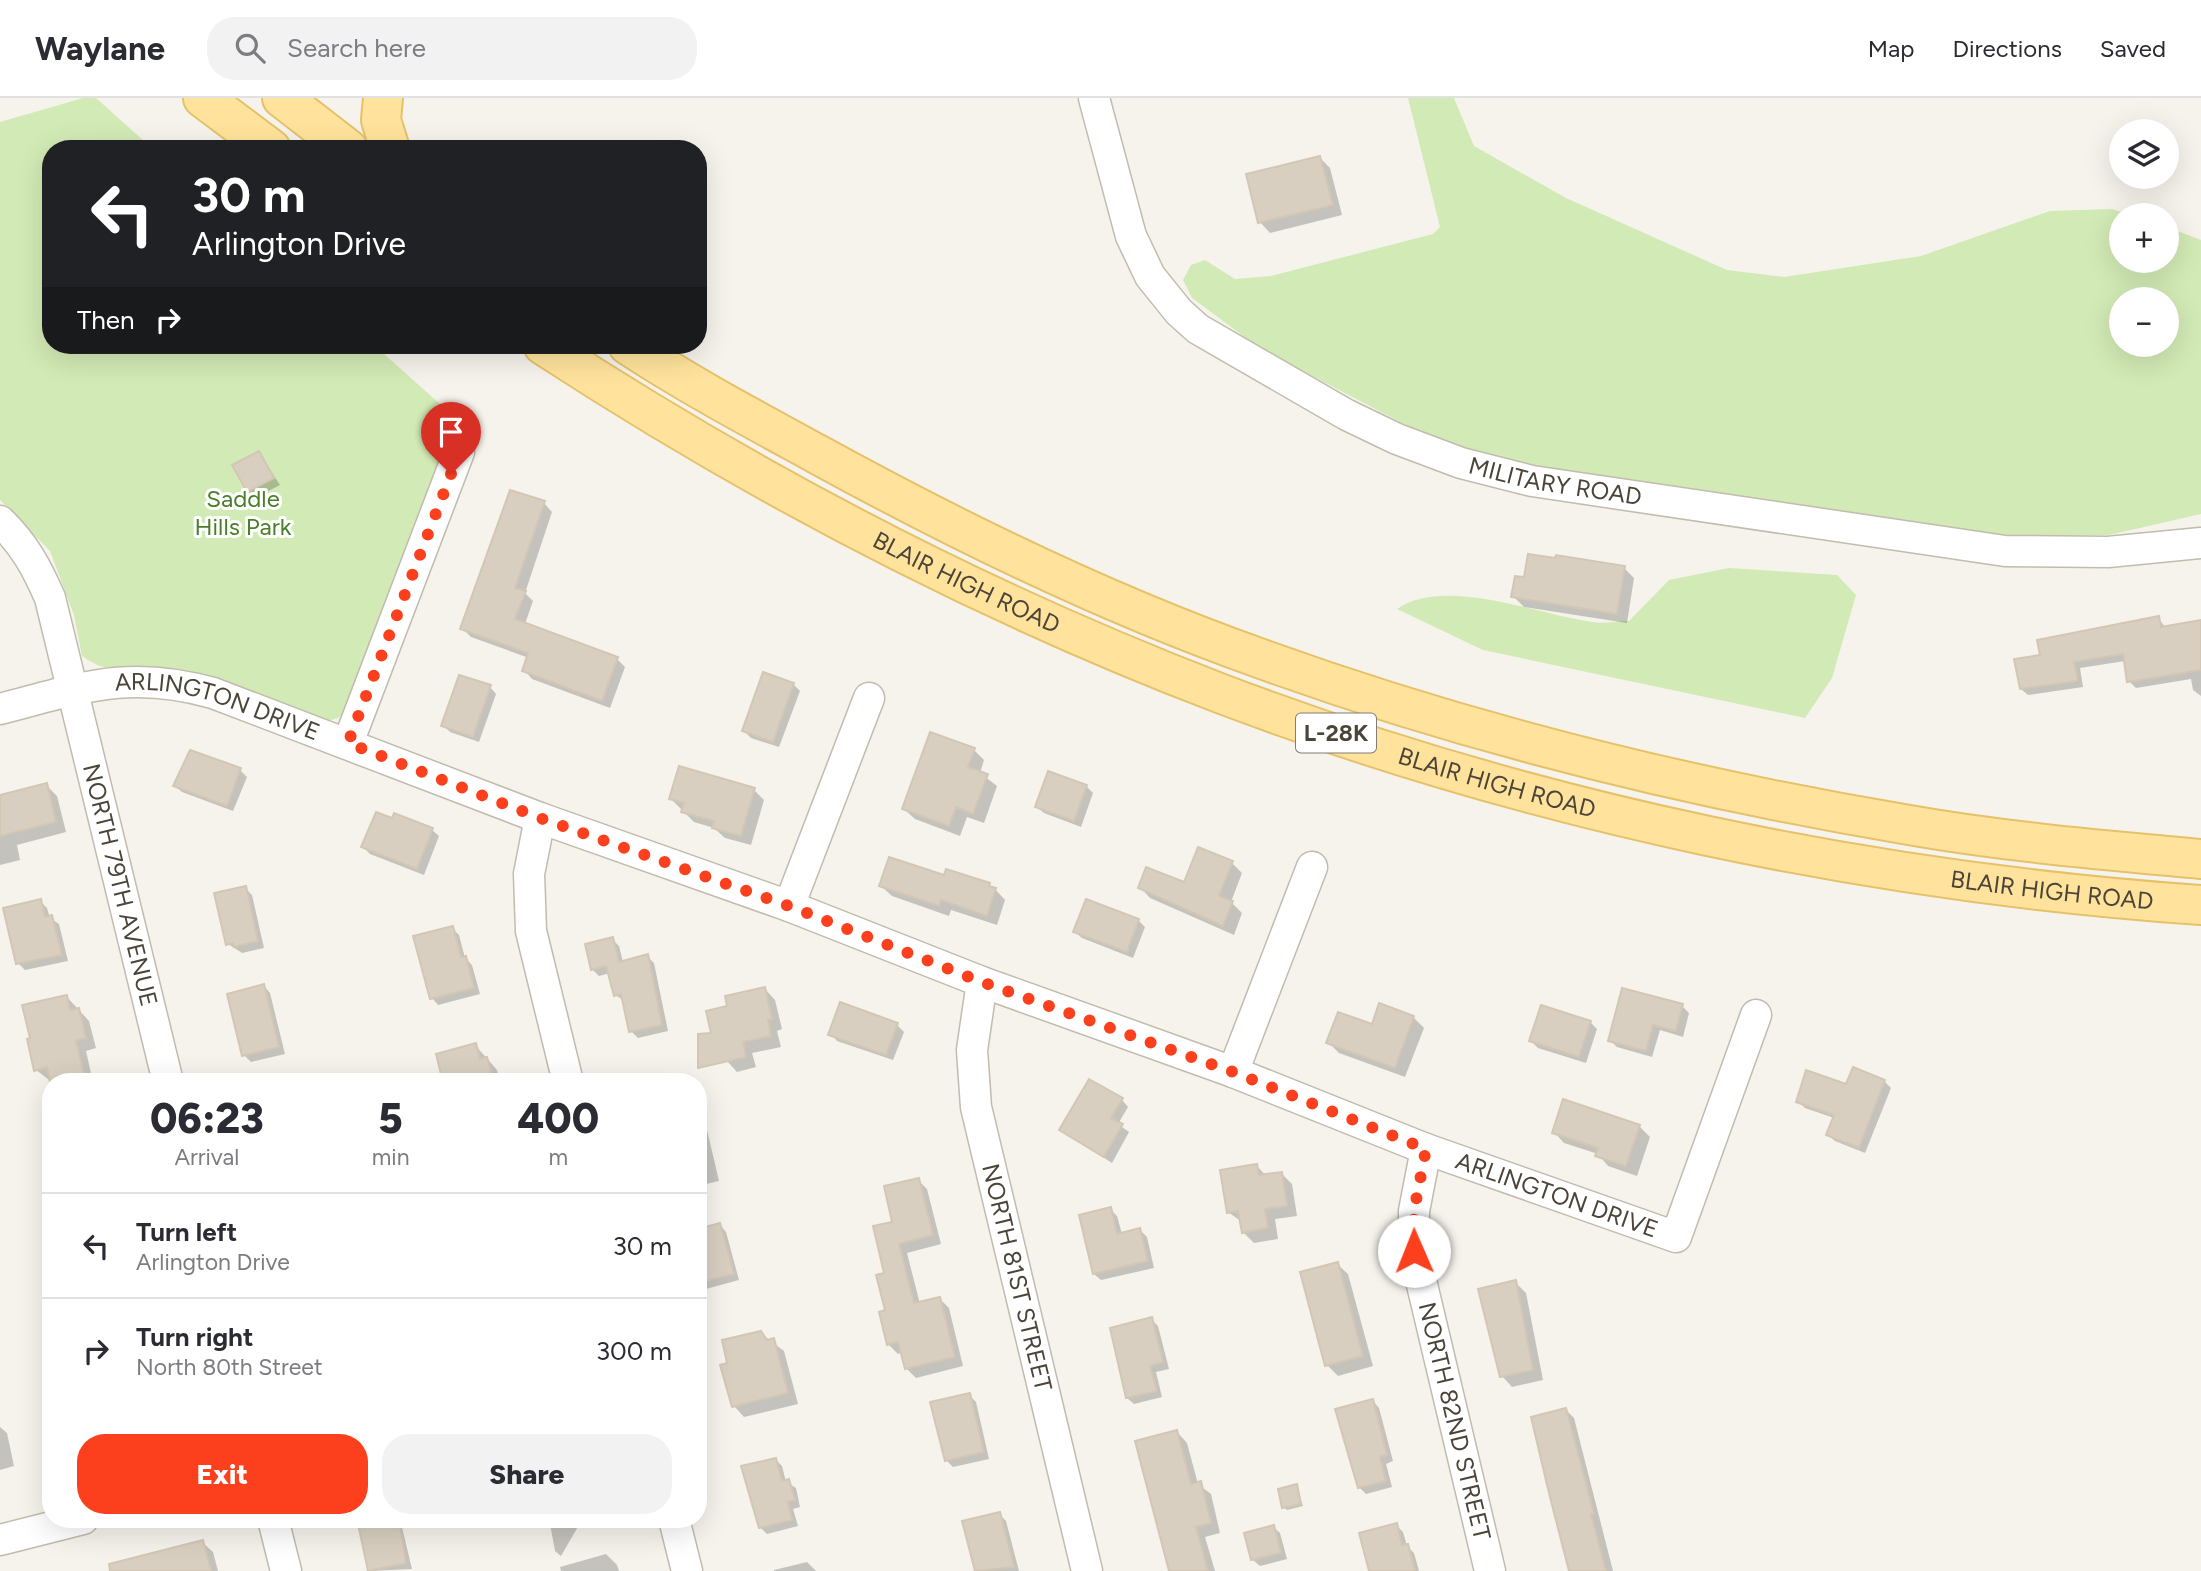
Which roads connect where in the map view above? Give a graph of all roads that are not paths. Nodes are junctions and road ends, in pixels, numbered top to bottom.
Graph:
1 (203, 98) edge
2 (282, 98) edge
3 (383, 98) edge
4 (1094, 98) edge
5 (259, 140) edge
6 (336, 140) edge
7 (387, 140) edge
8 (557, 354) edge
9 (643, 354) edge
10 (459, 452) dead end
11 (0, 521) edge
12 (2201, 542) edge
13 (73, 690) junction
14 (869, 698) dead end
15 (0, 709) edge
16 (348, 743) junction
17 (540, 818) junction
18 (2201, 859) edge
19 (1312, 867) dead end
20 (2201, 905) edge
21 (789, 906) junction
22 (982, 982) junction
23 (1756, 1015) dead end
24 (1233, 1072) junction
25 (166, 1073) edge
26 (566, 1073) edge
27 (1426, 1149) junction
28 (47, 1528) edge
29 (276, 1528) edge
30 (676, 1528) edge
31 (0, 1540) edge
32 (286, 1571) edge
33 (687, 1571) edge
34 (1087, 1571) edge
35 (1490, 1571) edge

1 - 5 main road
2 - 6 main road
3 - 7 main road
4 - 12 street, MILITARY ROAD
8 - 20 main road, BLAIR HIGH ROAD / L-28K
9 - 18 main road, BLAIR HIGH ROAD / L-28K
10 - 16 street
11 - 13 street
13 - 15 street, ARLINGTON DRIVE
13 - 16 street, ARLINGTON DRIVE
13 - 25 street, NORTH 79TH AVENUE
14 - 21 street
16 - 17 street, ARLINGTON DRIVE
17 - 21 street, ARLINGTON DRIVE
17 - 26 street
19 - 24 street
21 - 22 street, ARLINGTON DRIVE
22 - 24 street, ARLINGTON DRIVE
22 - 34 street, NORTH 81ST STREET
23 - 27 street, ARLINGTON DRIVE
24 - 27 street, ARLINGTON DRIVE
27 - 35 street, NORTH 82ND STREET
28 - 31 street
29 - 32 street
30 - 33 street

